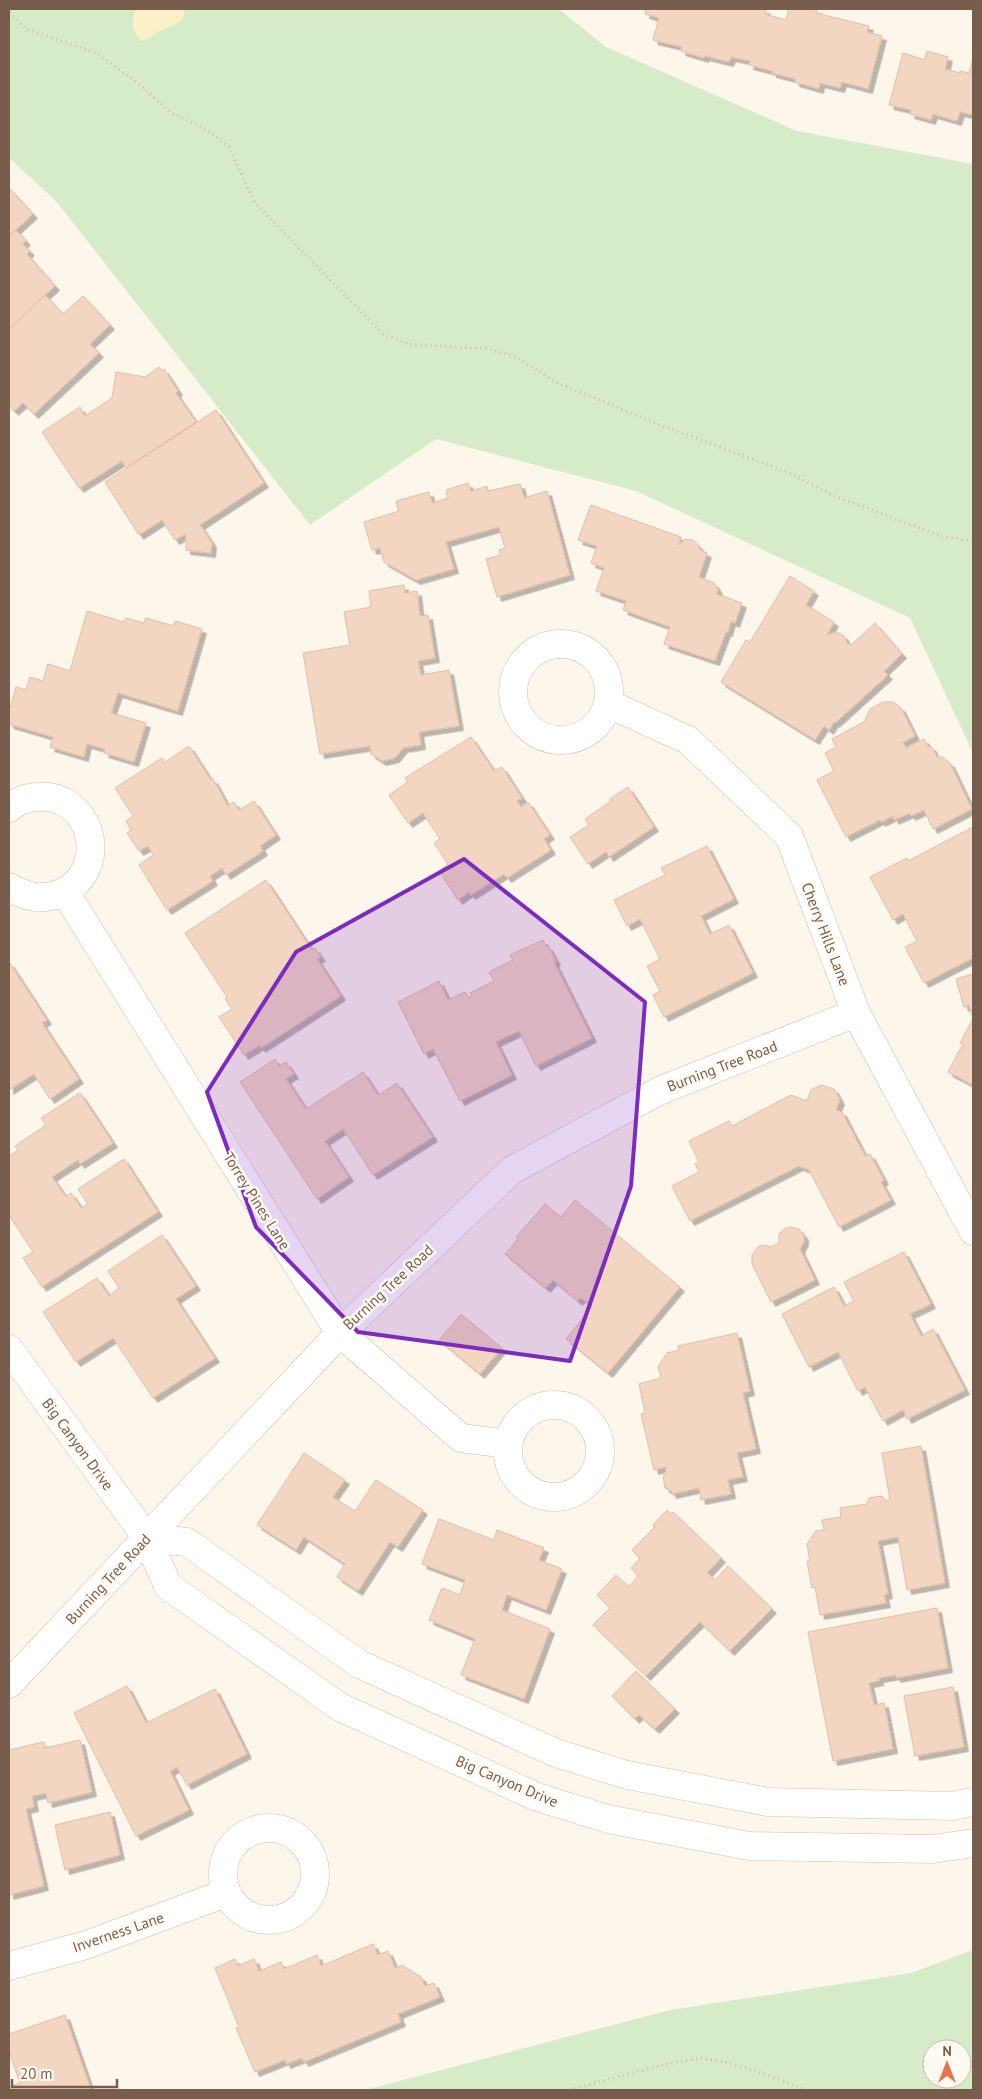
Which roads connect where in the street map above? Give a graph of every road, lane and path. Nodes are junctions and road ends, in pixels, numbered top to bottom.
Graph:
1 (9, 12) edge
2 (973, 541) edge
3 (609, 704) dead end
4 (9, 808) edge
5 (9, 887) edge
6 (64, 892) junction
7 (856, 1013) junction
8 (973, 1231) edge
9 (340, 1333) junction
10 (9, 1349) edge
11 (508, 1444) dead end
12 (147, 1538) junction
13 (9, 1684) edge
14 (973, 1802) edge
15 (973, 1843) edge
16 (226, 1893) dead end
17 (9, 1966) edge
18 (570, 2090) edge
19 (806, 2090) edge

1 - 2 path
3 - 7 street, Cherry Hills Lane
4 - 6 street
5 - 6 street
6 - 9 street, Torrey Pines Lane
7 - 8 street, Cherry Hills Lane
7 - 9 street, Burning Tree Road
9 - 11 street, Torrey Pines Lane
9 - 12 street, Burning Tree Road
10 - 12 street, Big Canyon Drive
12 - 13 street, Burning Tree Road
12 - 14 street
12 - 15 street, Big Canyon Drive
16 - 17 street, Inverness Lane
18 - 19 path

